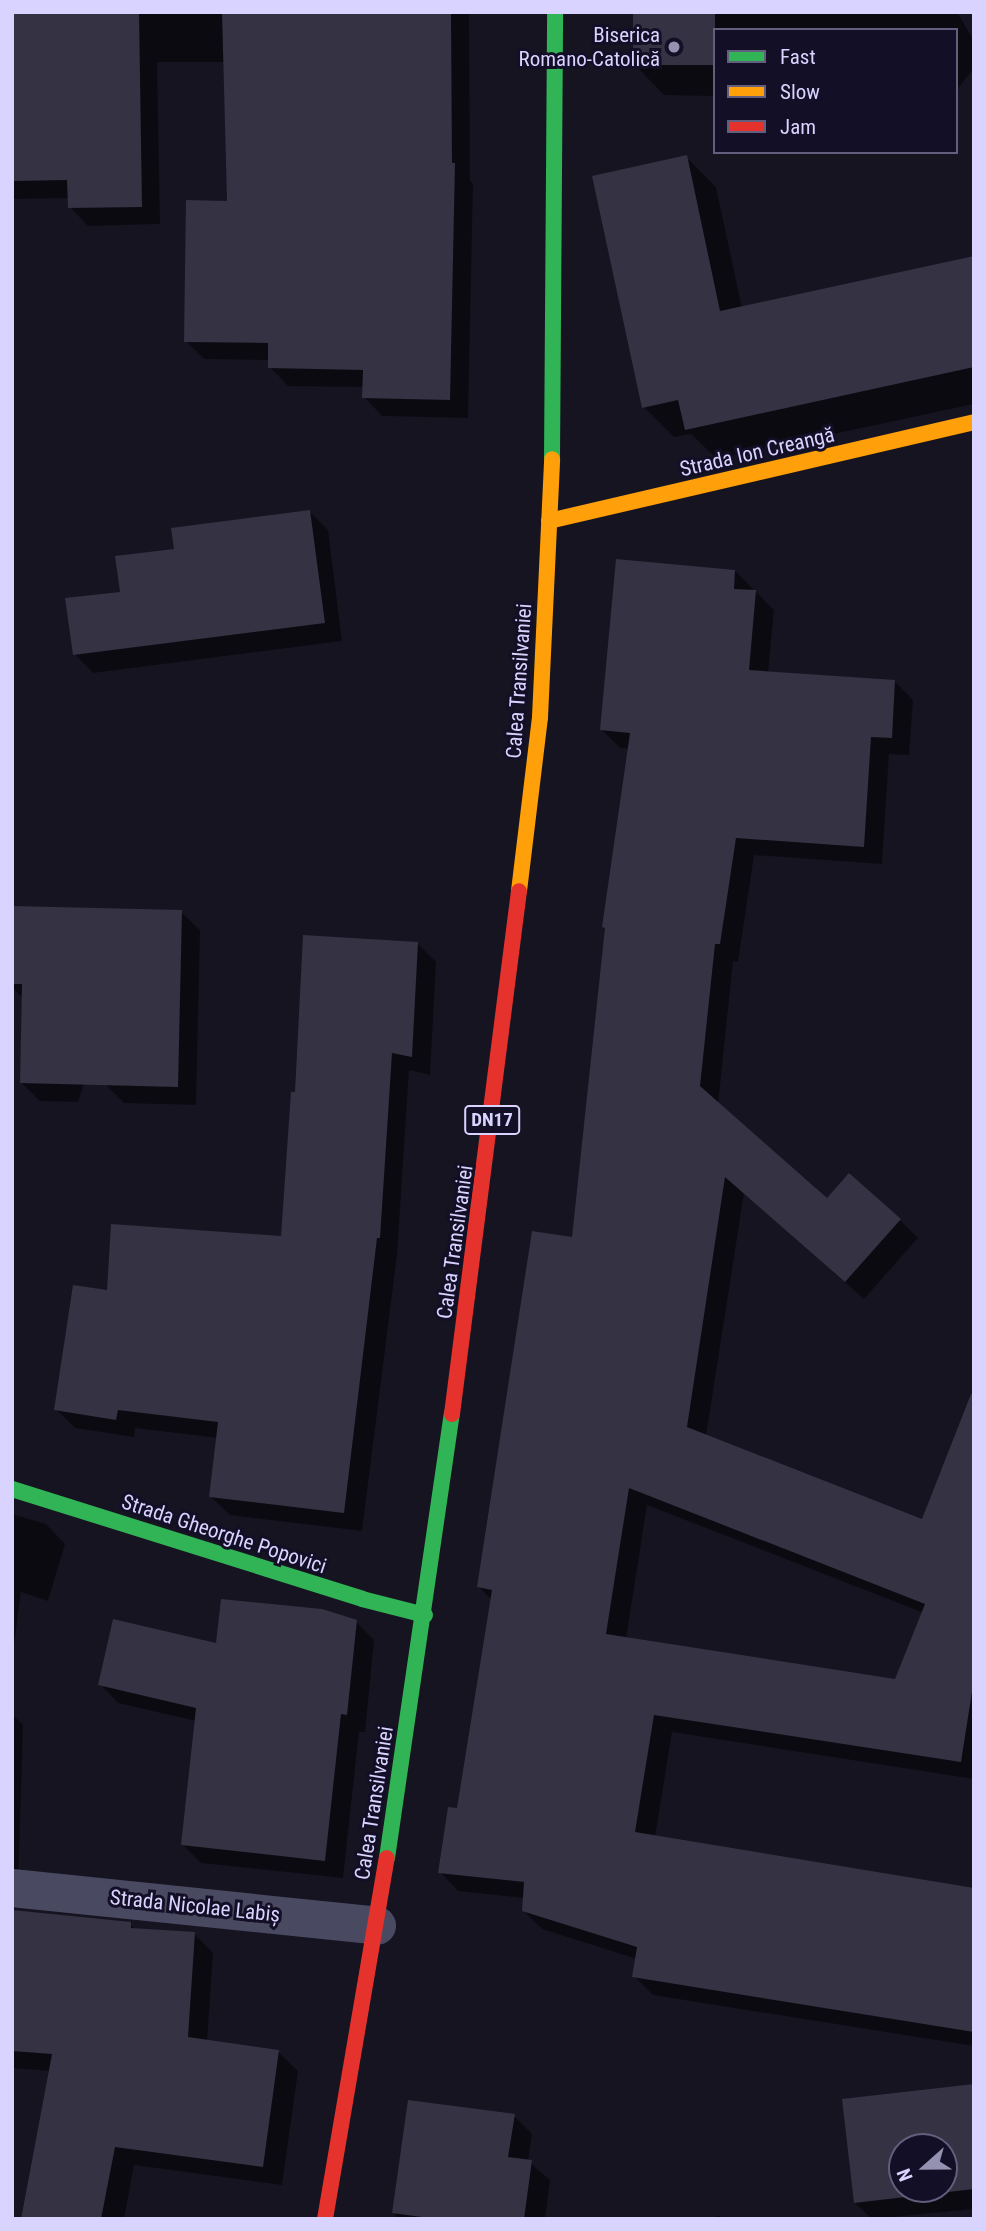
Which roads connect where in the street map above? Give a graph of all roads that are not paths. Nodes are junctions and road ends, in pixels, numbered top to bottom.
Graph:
1 (555, 12) edge
2 (974, 422) edge
3 (549, 521) junction
4 (12, 1489) edge
5 (425, 1615) junction
6 (12, 1888) edge
7 (377, 1926) junction
8 (325, 2219) edge

1 - 3 main road, Calea Transilvaniei / DN17
2 - 3 main road, Strada Ion Creangă
3 - 5 main road, Calea Transilvaniei / DN17
4 - 5 main road, Strada Gheorghe Popovici
5 - 7 main road, Calea Transilvaniei / DN17
6 - 7 street, Strada Nicolae Labiș
7 - 8 main road, Calea Transilvaniei / DN17

